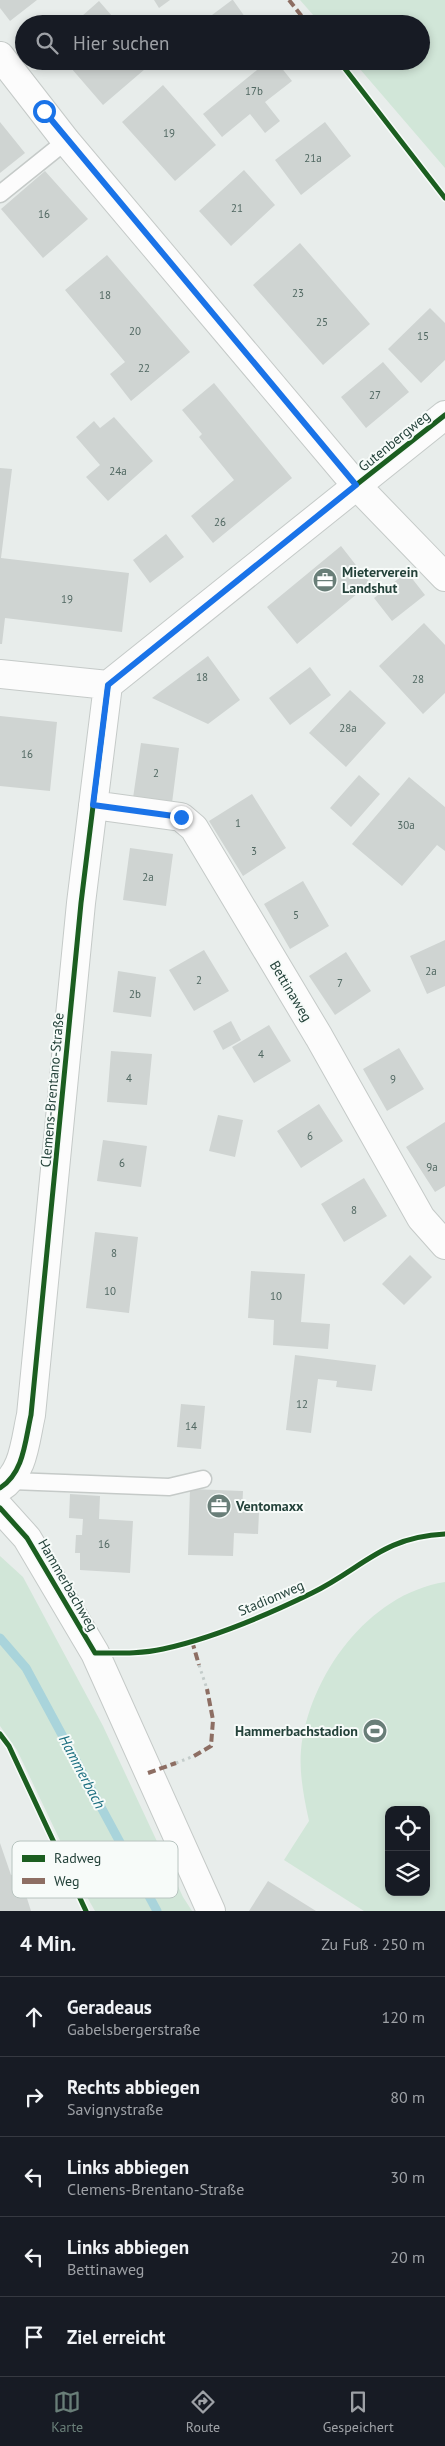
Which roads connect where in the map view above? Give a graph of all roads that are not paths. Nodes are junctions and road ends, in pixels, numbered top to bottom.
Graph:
1 (0, 56) edge
2 (66, 141) junction
3 (0, 194) edge
4 (445, 415) edge
5 (356, 485) junction
6 (445, 577) edge
7 (0, 674) edge
8 (108, 685) junction
9 (93, 805) junction
10 (444, 1242) edge
11 (203, 1479) dead end
12 (6, 1485) edge
13 (0, 1508) edge
14 (211, 1911) edge

1 - 2 street
2 - 3 lane
2 - 5 street
4 - 5 street, Gutenbergweg
5 - 6 street
5 - 8 street, Gutenbergweg
7 - 8 street
8 - 9 street, Clemens-Brentano-Straße
9 - 10 street, Bettinaweg
9 - 12 street, Clemens-Brentano-Straße
11 - 12 lane
13 - 14 street, Hammerbachweg

